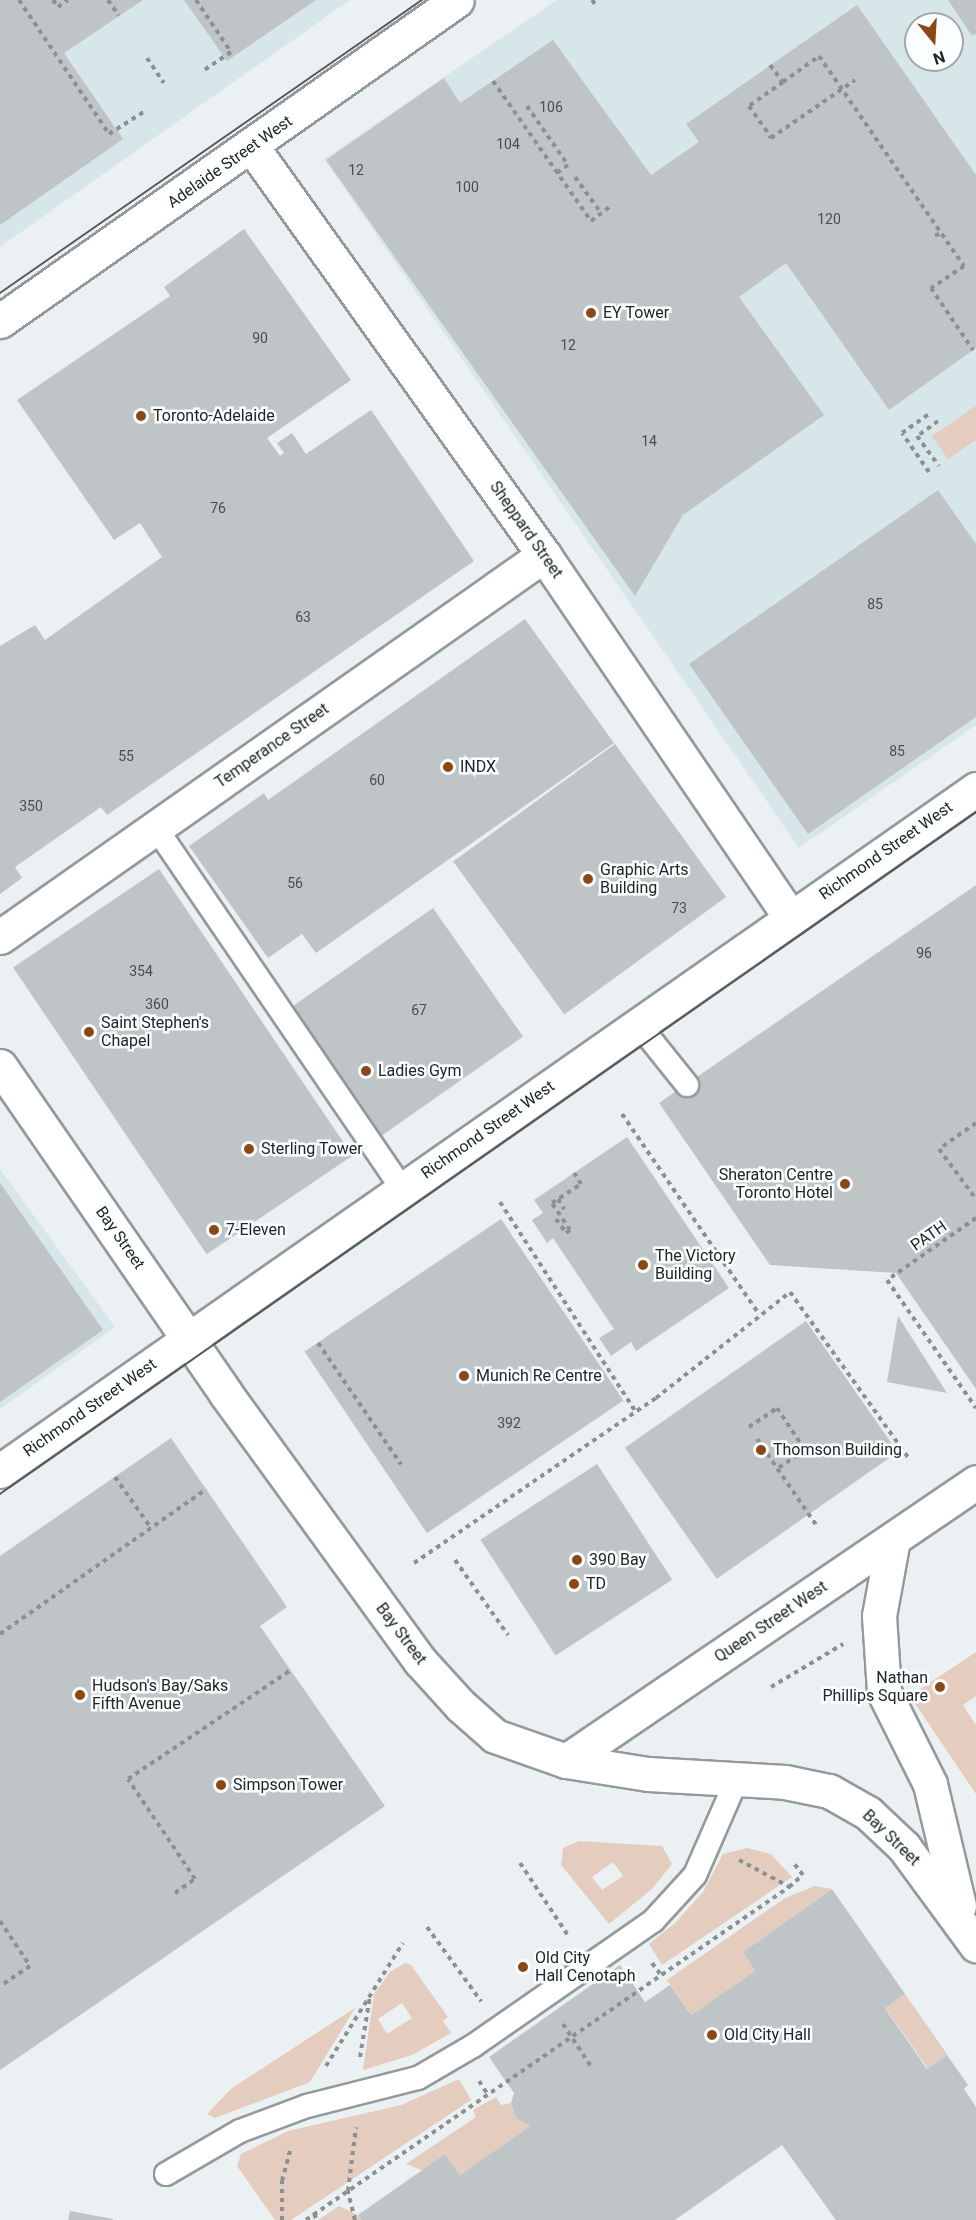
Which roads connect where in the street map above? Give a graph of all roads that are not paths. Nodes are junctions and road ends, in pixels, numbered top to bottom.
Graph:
1 (457, 0) edge
2 (252, 147) junction
3 (0, 321) edge
4 (544, 555) junction
5 (976, 789) edge
6 (156, 828) junction
7 (791, 918) junction
8 (0, 937) edge
9 (639, 1025) junction
10 (0, 1066) edge
11 (687, 1085) dead end
12 (403, 1190) junction
13 (190, 1339) junction
14 (0, 1471) edge
15 (976, 1482) edge
16 (893, 1539) junction
17 (566, 1761) junction
18 (738, 1779) junction
19 (970, 1937) edge
20 (166, 2174) dead end

1 - 2 main road, Adelaide Street West
2 - 3 main road, Adelaide Street West
2 - 4 main road, Sheppard Street
4 - 6 main road, Temperance Street
4 - 7 main road, Sheppard Street
5 - 7 main road, Richmond Street West
6 - 8 main road, Temperance Street
6 - 12 lane
7 - 9 main road, Richmond Street West
9 - 11 lane
9 - 12 main road, Richmond Street West
10 - 13 main road, Bay Street
12 - 13 main road, Richmond Street West
13 - 14 main road, Richmond Street West
13 - 17 main road, Bay Street
15 - 16 main road, Queen Street West
16 - 17 main road, Queen Street West
16 - 19 main road
17 - 18 main road, Bay Street
18 - 19 main road, Bay Street
18 - 20 lane

